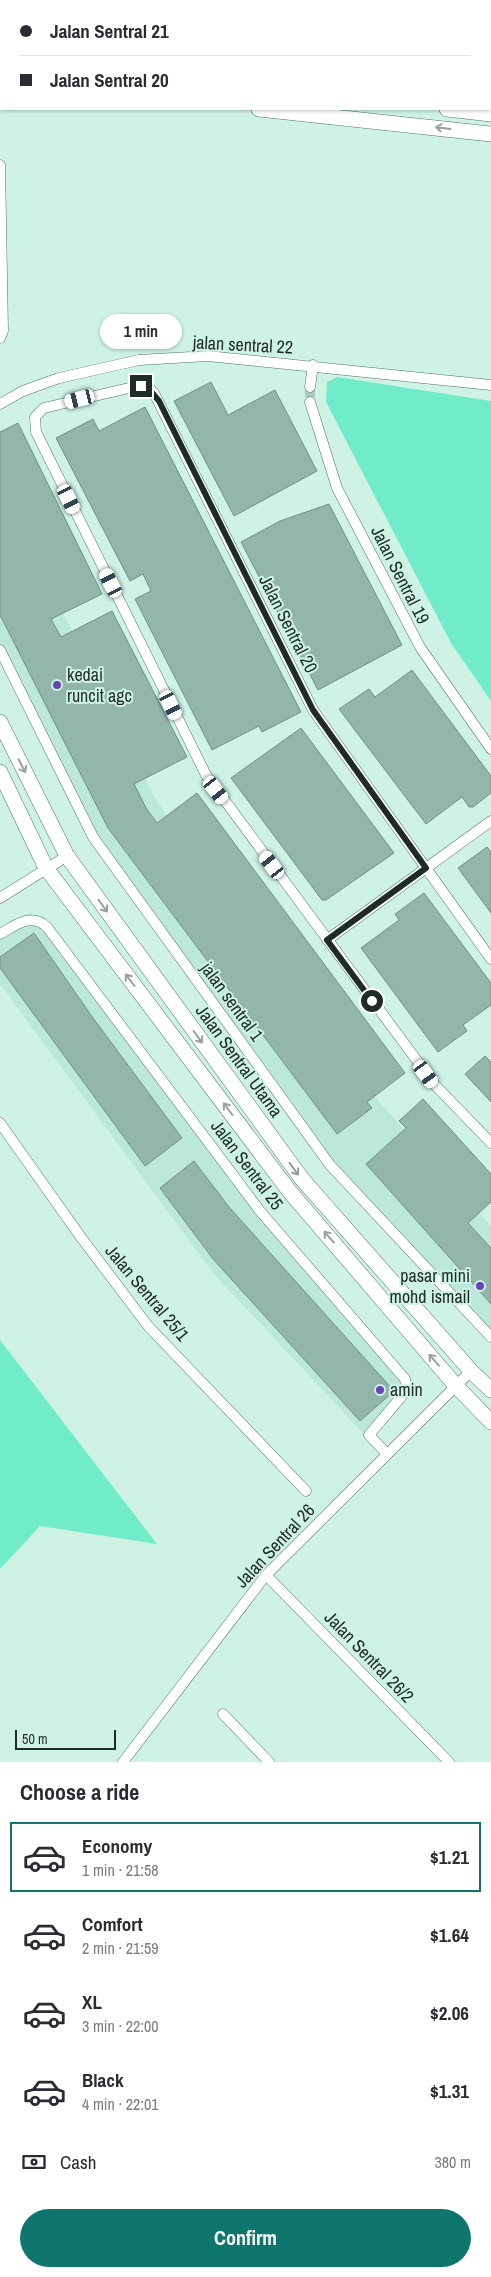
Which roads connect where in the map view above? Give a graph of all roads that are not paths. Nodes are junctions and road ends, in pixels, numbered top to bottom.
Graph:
1 (268, 110) edge
2 (456, 110) edge
3 (491, 114) edge
4 (491, 134) edge
5 (0, 165) edge
6 (0, 338) edge
7 (314, 366) junction
8 (491, 385) edge
9 (310, 387) tunnel mouth
10 (310, 402) tunnel mouth
11 (0, 404) edge
12 (0, 650) edge
13 (0, 722) edge
14 (491, 748) edge
15 (0, 772) edge
16 (491, 821) edge
17 (67, 856) junction
18 (46, 868) junction
19 (426, 868) junction
20 (0, 898) edge
21 (0, 934) edge
22 (327, 940) junction
23 (491, 958) edge
24 (0, 1123) edge
25 (491, 1143) edge
26 (491, 1337) edge
27 (471, 1371) junction
28 (456, 1386) junction
29 (491, 1390) edge
30 (491, 1422) edge
31 (387, 1454) junction
32 (306, 1491) dead end
33 (266, 1575) junction
34 (223, 1714) dead end
35 (123, 1762) edge
36 (269, 1762) edge
37 (449, 1762) edge

4 -> 1 street
2 - 3 street
5 - 6 street
7 - 8 street, jalan sentral 22
7 - 9 street
7 - 11 street, jalan sentral 22
10 - 14 street, Jalan Sentral 19
12 - 26 street, jalan sentral 1
13 -> 17 street, Jalan Sentral Utama
15 - 18 street, Jalan Sentral Utama
16 - 19 street
17 - 18 street
17 -> 27 street, Jalan Sentral Utama
18 - 20 street
28 -> 18 street, Jalan Sentral Utama
19 - 22 street
19 - 22 street, Jalan Sentral 20
19 - 23 street, Jalan Sentral 20
21 - 31 street, Jalan Sentral 25
22 - 25 street
24 - 32 street, Jalan Sentral 25/1
27 - 28 street, Jalan Sentral 26
27 - 29 street, Jalan Sentral Utama
28 - 30 street, Jalan Sentral Utama
28 - 31 street, Jalan Sentral 26
31 - 33 street, Jalan Sentral 26
33 - 35 street, Jalan Sentral 26
33 - 37 street, Jalan Sentral 26/2
34 - 36 street

